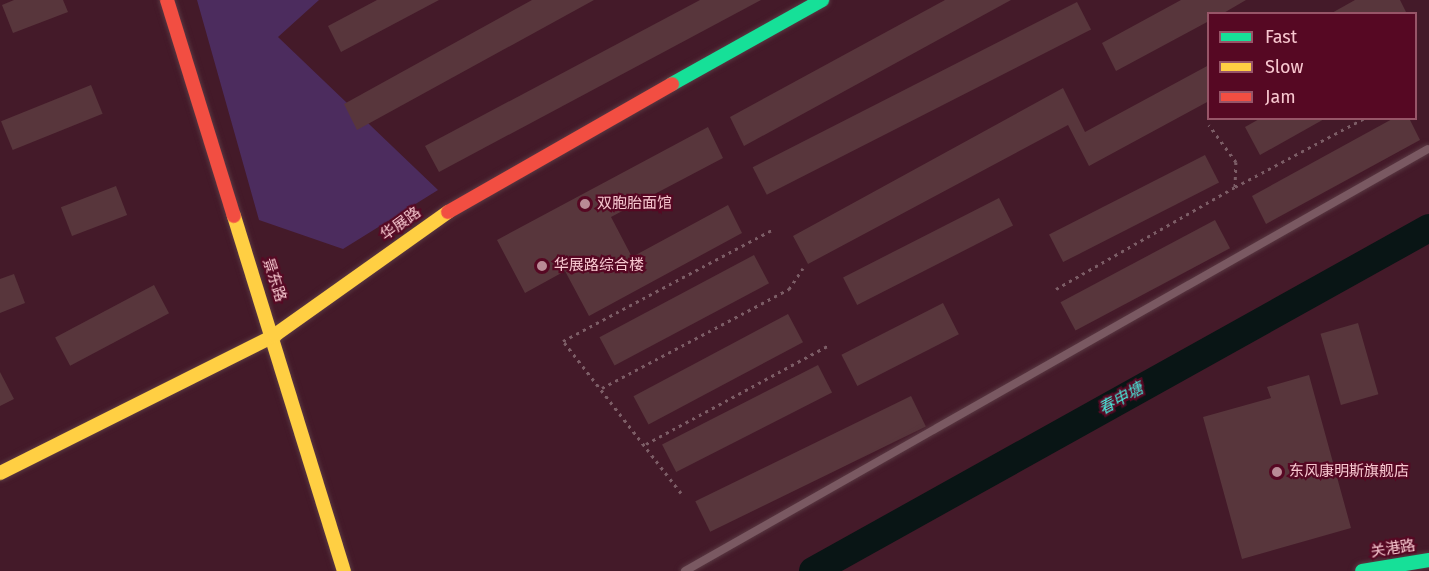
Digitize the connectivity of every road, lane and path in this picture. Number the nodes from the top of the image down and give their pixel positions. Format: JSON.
{"nodes":[{"id":1,"x":167,"y":0,"type":"edge"},
{"id":2,"x":822,"y":0,"type":"edge"},
{"id":3,"x":1361,"y":120,"type":"edge"},
{"id":4,"x":1209,"y":125,"type":"dead end"},
{"id":5,"x":1428,"y":149,"type":"edge"},
{"id":6,"x":1235,"y":188,"type":"junction"},
{"id":7,"x":772,"y":230,"type":"dead end"},
{"id":8,"x":803,"y":268,"type":"dead end"},
{"id":9,"x":1056,"y":289,"type":"dead end"},
{"id":10,"x":275,"y":335,"type":"junction"},
{"id":11,"x":829,"y":345,"type":"dead end"},
{"id":12,"x":602,"y":388,"type":"junction"},
{"id":13,"x":646,"y":444,"type":"junction"},
{"id":14,"x":0,"y":473,"type":"edge"},
{"id":15,"x":681,"y":493,"type":"dead end"},
{"id":16,"x":1429,"y":560,"type":"edge"},
{"id":17,"x":344,"y":571,"type":"edge"},
{"id":18,"x":685,"y":571,"type":"edge"},
{"id":19,"x":1362,"y":571,"type":"edge"}],
"edges":[{"from":1,"to":10,"type":"street","name":"景东路"},
{"from":2,"to":10,"type":"street","name":"华展路"},
{"from":3,"to":6,"type":"path"},
{"from":4,"to":6,"type":"path"},
{"from":5,"to":18,"type":"lane"},
{"from":6,"to":9,"type":"path"},
{"from":7,"to":12,"type":"path"},
{"from":8,"to":12,"type":"path"},
{"from":10,"to":14,"type":"street","name":"华展路"},
{"from":10,"to":17,"type":"street","name":"景东路"},
{"from":11,"to":13,"type":"path"},
{"from":12,"to":13,"type":"path"},
{"from":13,"to":15,"type":"path"},
{"from":16,"to":19,"type":"street","name":"关港路"}]}
